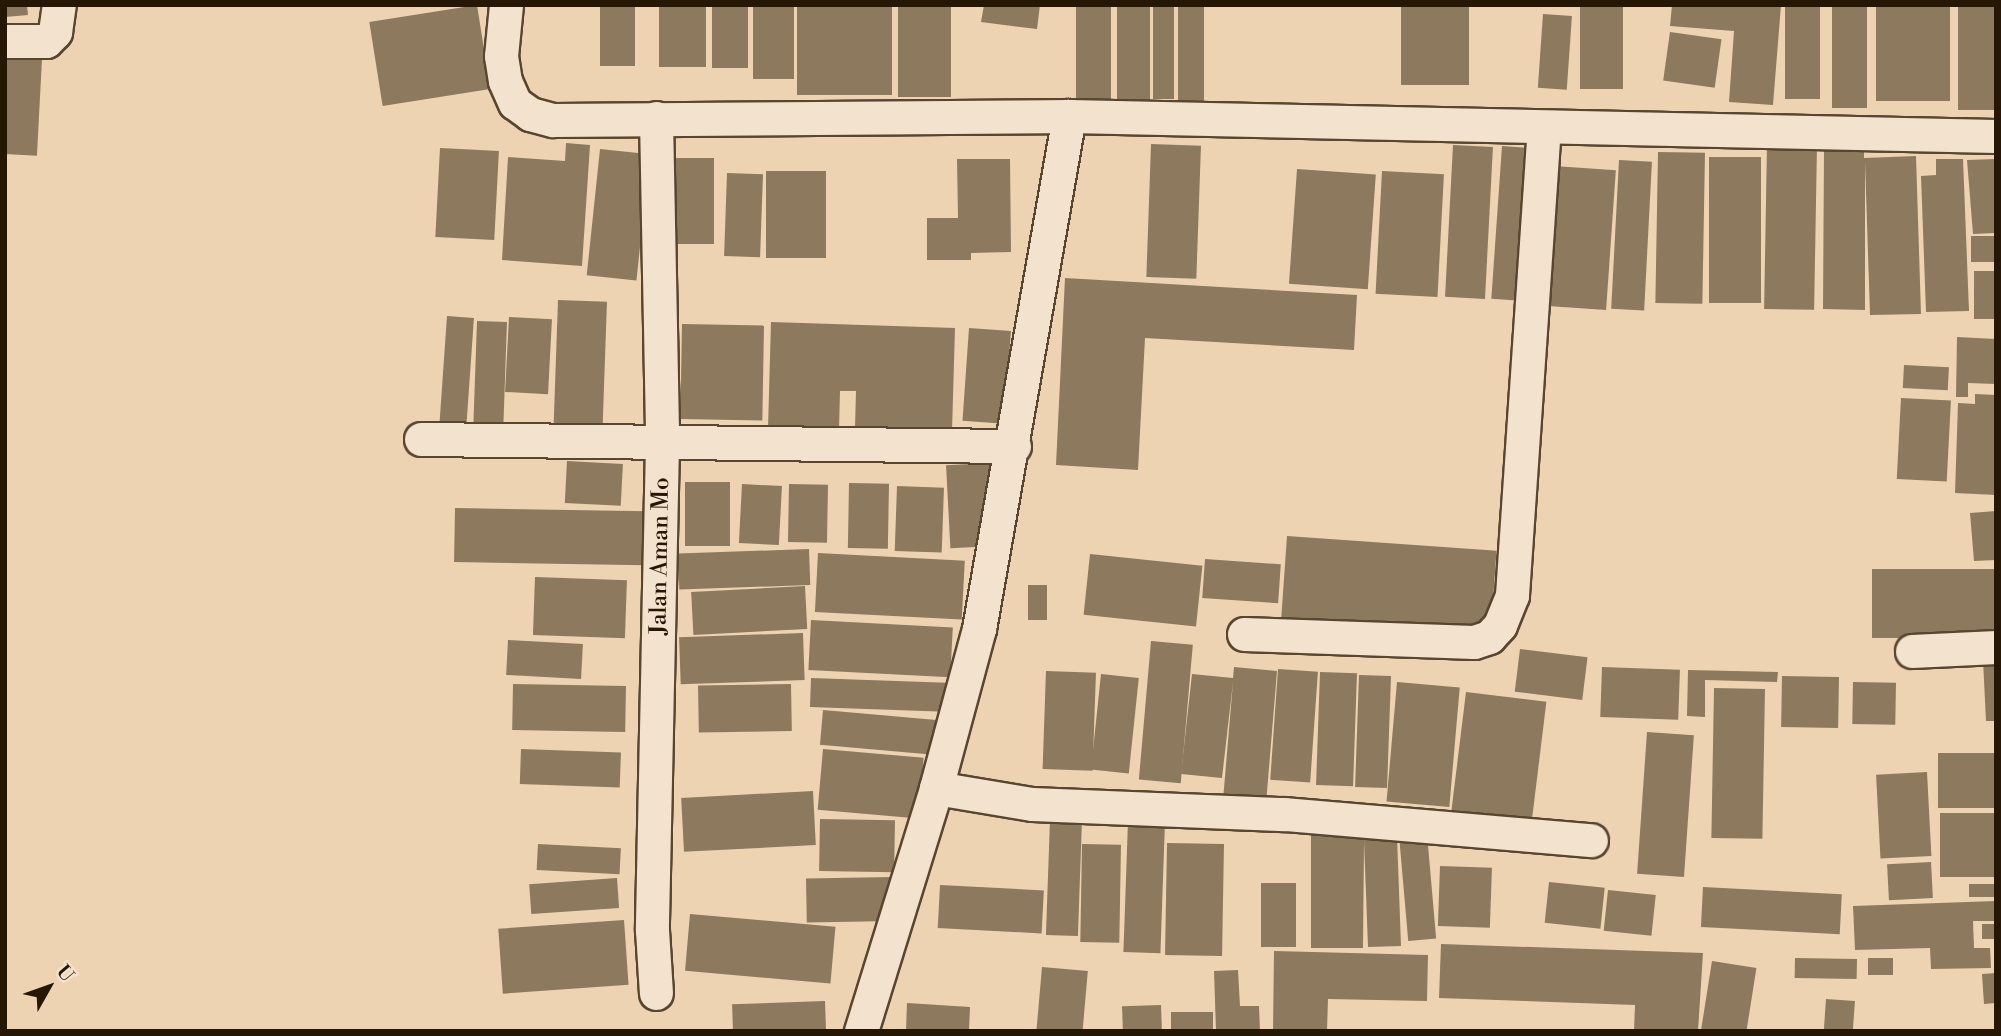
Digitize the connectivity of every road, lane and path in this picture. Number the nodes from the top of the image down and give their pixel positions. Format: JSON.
{"nodes":[{"id":1,"x":58,"y":5,"type":"edge"},
{"id":2,"x":506,"y":5,"type":"edge"},
{"id":3,"x":5,"y":41,"type":"edge"},
{"id":4,"x":1069,"y":116,"type":"junction"},
{"id":5,"x":656,"y":118,"type":"junction"},
{"id":6,"x":1544,"y":129,"type":"junction"},
{"id":7,"x":1996,"y":136,"type":"edge"},
{"id":8,"x":421,"y":439,"type":"dead end"},
{"id":9,"x":662,"y":444,"type":"junction"},
{"id":10,"x":1014,"y":446,"type":"junction"},
{"id":11,"x":1244,"y":634,"type":"dead end"},
{"id":12,"x":1996,"y":648,"type":"edge"},
{"id":13,"x":1912,"y":651,"type":"dead end"},
{"id":14,"x":936,"y":788,"type":"junction"},
{"id":15,"x":1591,"y":840,"type":"dead end"},
{"id":16,"x":656,"y":993,"type":"dead end"},
{"id":17,"x":861,"y":1031,"type":"edge"}],
"edges":[{"from":1,"to":3,"type":"street"},
{"from":2,"to":5,"type":"street"},
{"from":4,"to":5,"type":"street"},
{"from":4,"to":6,"type":"street"},
{"from":4,"to":10,"type":"street"},
{"from":5,"to":9,"type":"street","name":"Jalan Aman Mo"},
{"from":6,"to":7,"type":"street"},
{"from":6,"to":11,"type":"street"},
{"from":8,"to":9,"type":"street"},
{"from":9,"to":10,"type":"street"},
{"from":9,"to":16,"type":"street","name":"Jalan Aman Mo"},
{"from":10,"to":14,"type":"street"},
{"from":12,"to":13,"type":"street"},
{"from":14,"to":15,"type":"street"},
{"from":14,"to":17,"type":"street"}]}
